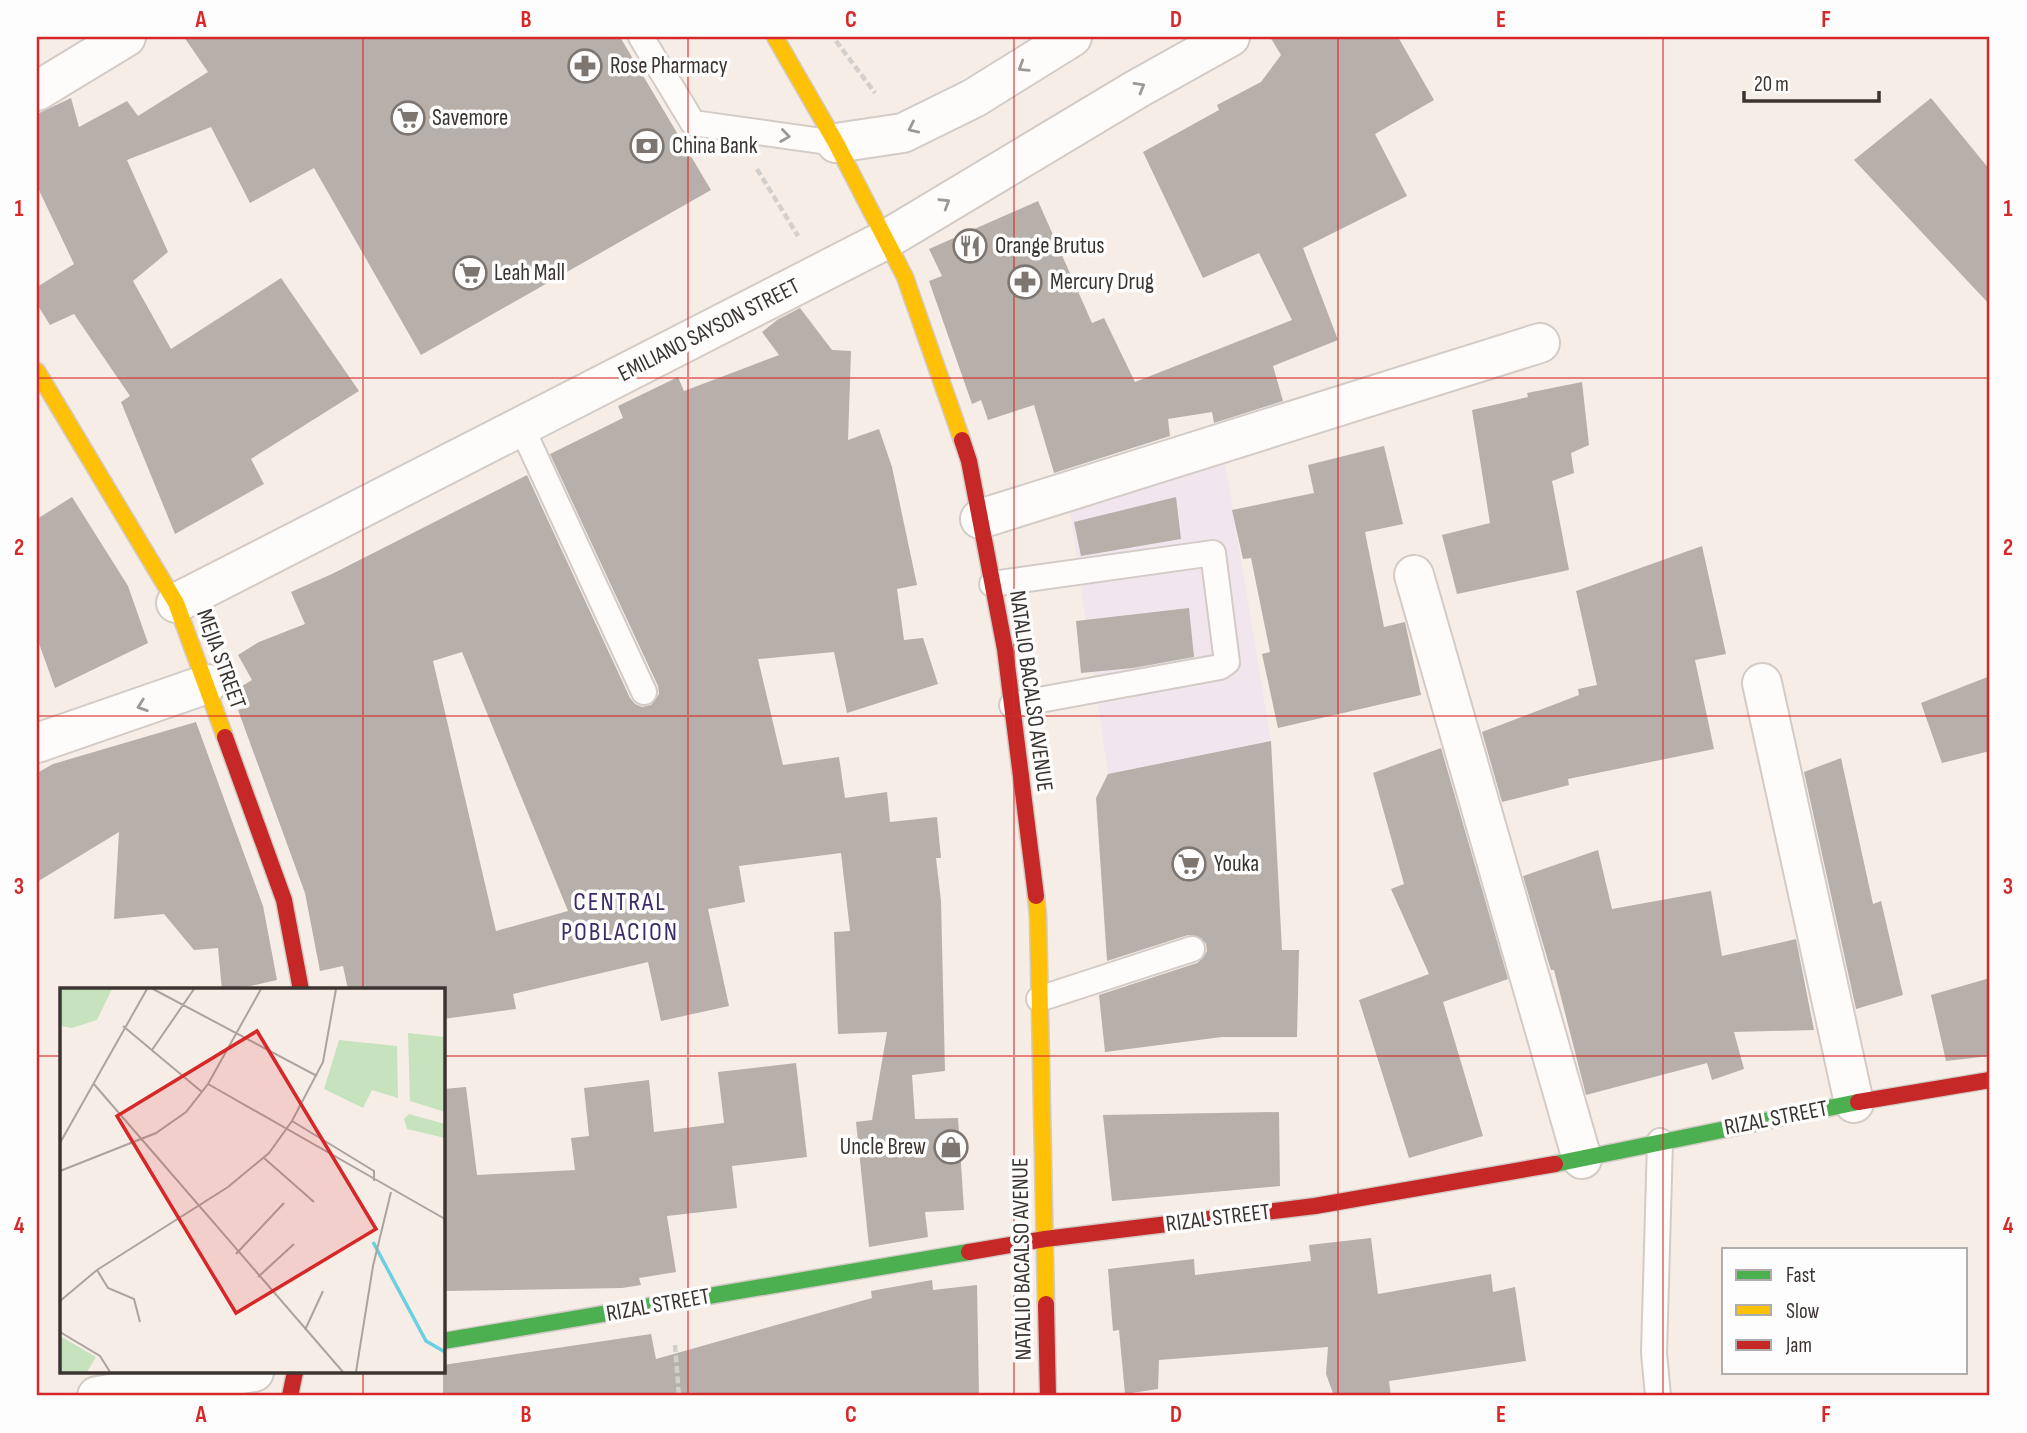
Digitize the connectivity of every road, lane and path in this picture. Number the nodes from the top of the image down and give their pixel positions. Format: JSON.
{"nodes":[{"id":1,"x":126,"y":37,"type":"edge"},
{"id":2,"x":641,"y":37,"type":"edge"},
{"id":3,"x":775,"y":37,"type":"edge"},
{"id":4,"x":1072,"y":37,"type":"edge"},
{"id":5,"x":1230,"y":37,"type":"edge"},
{"id":6,"x":37,"y":91,"type":"edge"},
{"id":7,"x":732,"y":128,"type":"junction"},
{"id":8,"x":836,"y":143,"type":"junction"},
{"id":9,"x":887,"y":239,"type":"junction"},
{"id":10,"x":820,"y":273,"type":"junction"},
{"id":11,"x":1540,"y":343,"type":"dead end"},
{"id":12,"x":37,"y":371,"type":"edge"},
{"id":13,"x":521,"y":426,"type":"junction"},
{"id":14,"x":980,"y":519,"type":"junction"},
{"id":15,"x":1415,"y":575,"type":"dead end"},
{"id":16,"x":992,"y":584,"type":"junction"},
{"id":17,"x":176,"y":603,"type":"junction"},
{"id":18,"x":1762,"y":683,"type":"dead end"},
{"id":19,"x":207,"y":684,"type":"junction"},
{"id":20,"x":644,"y":691,"type":"dead end"},
{"id":21,"x":1012,"y":705,"type":"junction"},
{"id":22,"x":37,"y":743,"type":"edge"},
{"id":23,"x":1192,"y":949,"type":"dead end"},
{"id":24,"x":302,"y":988,"type":"edge"},
{"id":25,"x":1039,"y":999,"type":"junction"},
{"id":26,"x":1990,"y":1080,"type":"edge"},
{"id":27,"x":1854,"y":1103,"type":"junction"},
{"id":28,"x":1660,"y":1141,"type":"junction"},
{"id":29,"x":1582,"y":1159,"type":"junction"},
{"id":30,"x":1045,"y":1239,"type":"junction"},
{"id":31,"x":669,"y":1303,"type":"junction"},
{"id":32,"x":444,"y":1341,"type":"edge"},
{"id":33,"x":241,"y":1374,"type":"edge"},
{"id":34,"x":295,"y":1374,"type":"edge"},
{"id":35,"x":97,"y":1396,"type":"edge"},
{"id":36,"x":290,"y":1396,"type":"edge"},
{"id":37,"x":679,"y":1396,"type":"edge"},
{"id":38,"x":1048,"y":1396,"type":"edge"},
{"id":39,"x":1658,"y":1396,"type":"edge"}],
"edges":[{"from":1,"to":6,"type":"street"},
{"from":2,"to":7,"type":"lane"},
{"from":3,"to":8,"type":"main road","name":"NATALIO BACALSO AVENUE"},
{"from":4,"to":8,"type":"street","one_way":true},
{"from":9,"to":5,"type":"street","name":"EMILIANO SAYSON STREET","one_way":true},
{"from":7,"to":8,"type":"lane","one_way":true},
{"from":7,"to":10,"type":"path"},
{"from":8,"to":9,"type":"main road","name":"NATALIO BACALSO AVENUE"},
{"from":9,"to":10,"type":"street","name":"EMILIANO SAYSON STREET"},
{"from":9,"to":14,"type":"main road","name":"NATALIO BACALSO AVENUE"},
{"from":10,"to":13,"type":"street","name":"EMILIANO SAYSON STREET"},
{"from":11,"to":14,"type":"street"},
{"from":12,"to":17,"type":"main road","name":"MEJIA STREET"},
{"from":13,"to":17,"type":"street","name":"EMILIANO SAYSON STREET"},
{"from":13,"to":20,"type":"lane"},
{"from":14,"to":16,"type":"main road","name":"NATALIO BACALSO AVENUE"},
{"from":15,"to":29,"type":"street"},
{"from":16,"to":21,"type":"main road","name":"NATALIO BACALSO AVENUE"},
{"from":16,"to":21,"type":"lane"},
{"from":17,"to":19,"type":"main road","name":"MEJIA STREET"},
{"from":18,"to":27,"type":"street"},
{"from":19,"to":22,"type":"street","one_way":true},
{"from":19,"to":24,"type":"main road","name":"MEJIA STREET"},
{"from":21,"to":25,"type":"main road","name":"NATALIO BACALSO AVENUE"},
{"from":23,"to":25,"type":"lane"},
{"from":25,"to":30,"type":"main road","name":"NATALIO BACALSO AVENUE"},
{"from":26,"to":27,"type":"main road","name":"RIZAL STREET"},
{"from":27,"to":28,"type":"main road","name":"RIZAL STREET"},
{"from":28,"to":29,"type":"main road","name":"RIZAL STREET"},
{"from":28,"to":39,"type":"lane"},
{"from":29,"to":30,"type":"main road","name":"RIZAL STREET"},
{"from":30,"to":31,"type":"main road","name":"RIZAL STREET"},
{"from":30,"to":38,"type":"main road","name":"NATALIO BACALSO AVENUE"},
{"from":31,"to":32,"type":"main road","name":"RIZAL STREET"},
{"from":31,"to":37,"type":"path"},
{"from":33,"to":35,"type":"street"},
{"from":34,"to":36,"type":"main road"}]}
